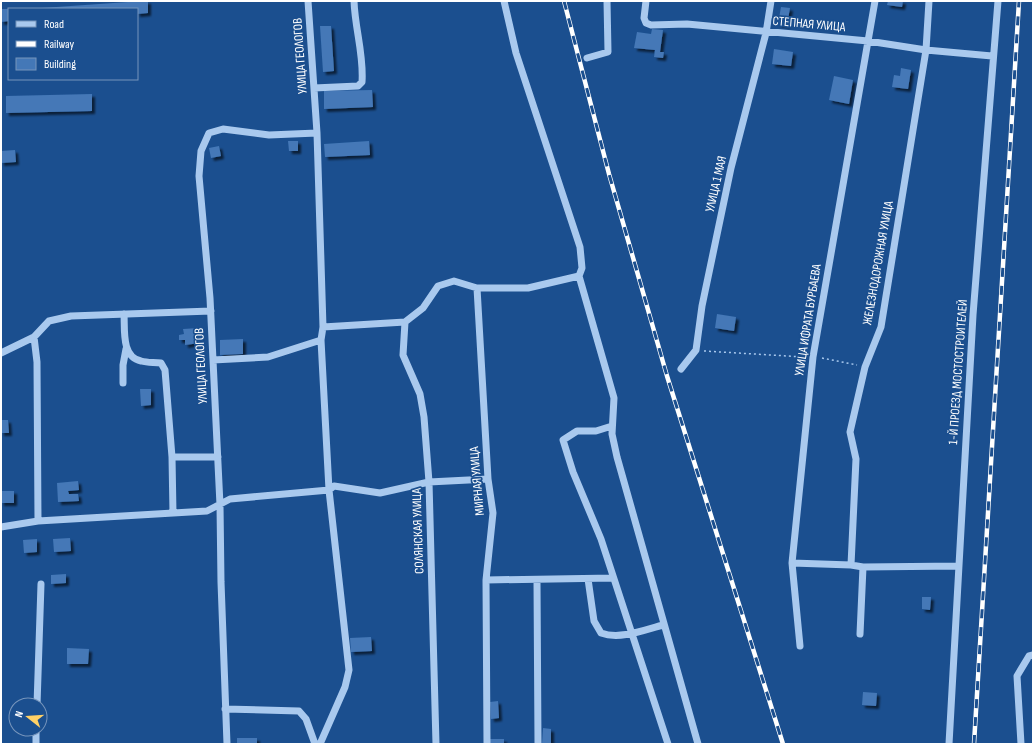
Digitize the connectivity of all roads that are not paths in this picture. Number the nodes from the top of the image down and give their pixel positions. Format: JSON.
{"nodes":[{"id":1,"x":308,"y":1,"type":"edge"},
{"id":2,"x":354,"y":1,"type":"edge"},
{"id":3,"x":504,"y":1,"type":"edge"},
{"id":4,"x":607,"y":1,"type":"edge"},
{"id":5,"x":646,"y":1,"type":"edge"},
{"id":6,"x":771,"y":1,"type":"edge"},
{"id":7,"x":875,"y":1,"type":"edge"},
{"id":8,"x":929,"y":1,"type":"edge"},
{"id":9,"x":998,"y":1,"type":"edge"},
{"id":10,"x":766,"y":33,"type":"junction"},
{"id":11,"x":868,"y":41,"type":"junction"},
{"id":12,"x":926,"y":50,"type":"junction"},
{"id":13,"x":992,"y":56,"type":"junction"},
{"id":14,"x":587,"y":58,"type":"dead end"},
{"id":15,"x":314,"y":88,"type":"junction"},
{"id":16,"x":317,"y":133,"type":"junction"},
{"id":17,"x":579,"y":276,"type":"junction"},
{"id":18,"x":477,"y":288,"type":"junction"},
{"id":19,"x":210,"y":311,"type":"junction"},
{"id":20,"x":124,"y":314,"type":"junction"},
{"id":21,"x":405,"y":322,"type":"junction"},
{"id":22,"x":323,"y":327,"type":"junction"},
{"id":23,"x":34,"y":337,"type":"junction"},
{"id":24,"x":321,"y":340,"type":"junction"},
{"id":25,"x":126,"y":349,"type":"junction"},
{"id":26,"x":1,"y":353,"type":"edge"},
{"id":27,"x":213,"y":360,"type":"junction"},
{"id":28,"x":681,"y":369,"type":"dead end"},
{"id":29,"x":123,"y":383,"type":"dead end"},
{"id":30,"x":612,"y":426,"type":"junction"},
{"id":31,"x":172,"y":457,"type":"junction"},
{"id":32,"x":218,"y":457,"type":"junction"},
{"id":33,"x":488,"y":479,"type":"junction"},
{"id":34,"x":429,"y":482,"type":"junction"},
{"id":35,"x":329,"y":490,"type":"junction"},
{"id":36,"x":220,"y":505,"type":"junction"},
{"id":37,"x":173,"y":513,"type":"junction"},
{"id":38,"x":38,"y":521,"type":"junction"},
{"id":39,"x":1,"y":527,"type":"edge"},
{"id":40,"x":792,"y":563,"type":"junction"},
{"id":41,"x":851,"y":565,"type":"junction"},
{"id":42,"x":959,"y":566,"type":"junction"},
{"id":43,"x":864,"y":567,"type":"junction"},
{"id":44,"x":613,"y":578,"type":"junction"},
{"id":45,"x":588,"y":579,"type":"junction"},
{"id":46,"x":486,"y":580,"type":"junction"},
{"id":47,"x":537,"y":581,"type":"junction"},
{"id":48,"x":41,"y":584,"type":"dead end"},
{"id":49,"x":663,"y":625,"type":"junction"},
{"id":50,"x":632,"y":632,"type":"junction"},
{"id":51,"x":860,"y":634,"type":"dead end"},
{"id":52,"x":800,"y":646,"type":"dead end"},
{"id":53,"x":1033,"y":655,"type":"edge"},
{"id":54,"x":37,"y":697,"type":"edge"},
{"id":55,"x":225,"y":709,"type":"junction"},
{"id":56,"x":226,"y":744,"type":"edge"},
{"id":57,"x":315,"y":744,"type":"edge"},
{"id":58,"x":320,"y":744,"type":"edge"},
{"id":59,"x":436,"y":744,"type":"edge"},
{"id":60,"x":487,"y":744,"type":"edge"},
{"id":61,"x":538,"y":744,"type":"edge"},
{"id":62,"x":668,"y":744,"type":"edge"},
{"id":63,"x":698,"y":744,"type":"edge"},
{"id":64,"x":949,"y":744,"type":"edge"},
{"id":65,"x":1021,"y":744,"type":"edge"}],
"edges":[{"from":1,"to":15,"type":"street","name":"УЛИЦА ГЕОЛОГОВ"},
{"from":2,"to":15,"type":"street"},
{"from":3,"to":17,"type":"street"},
{"from":4,"to":14,"type":"street"},
{"from":5,"to":10,"type":"street","name":"СТЕПНАЯ УЛИЦА"},
{"from":6,"to":10,"type":"street","name":"УЛИЦА 1 МАЯ"},
{"from":7,"to":11,"type":"street","name":"УЛИЦА ИФРАТА БУРБАЕВА"},
{"from":8,"to":12,"type":"street","name":"ЖЕЛЕЗНОДОРОЖНАЯ УЛИЦА"},
{"from":9,"to":13,"type":"street","name":"1-Й ПРОЕЗД МОСТОСТРОИТЕЛЕЙ"},
{"from":10,"to":11,"type":"street","name":"СТЕПНАЯ УЛИЦА"},
{"from":10,"to":28,"type":"street","name":"УЛИЦА 1 МАЯ"},
{"from":11,"to":12,"type":"street","name":"СТЕПНАЯ УЛИЦА"},
{"from":11,"to":40,"type":"street","name":"УЛИЦА ИФРАТА БУРБАЕВА"},
{"from":12,"to":13,"type":"street","name":"СТЕПНАЯ УЛИЦА"},
{"from":12,"to":41,"type":"street","name":"ЖЕЛЕЗНОДОРОЖНАЯ УЛИЦА"},
{"from":13,"to":42,"type":"street","name":"1-Й ПРОЕЗД МОСТОСТРОИТЕЛЕЙ"},
{"from":15,"to":16,"type":"street","name":"УЛИЦА ГЕОЛОГОВ"},
{"from":16,"to":19,"type":"street","name":"УЛИЦА ГЕОЛОГОВ"},
{"from":16,"to":22,"type":"street","name":"УЛИЦА ГЕОЛОГОВ"},
{"from":17,"to":18,"type":"street"},
{"from":17,"to":30,"type":"street"},
{"from":18,"to":21,"type":"street"},
{"from":18,"to":33,"type":"street","name":"МИРНАЯ УЛИЦА"},
{"from":19,"to":20,"type":"street"},
{"from":19,"to":27,"type":"street","name":"УЛИЦА ГЕОЛОГОВ"},
{"from":20,"to":23,"type":"street"},
{"from":20,"to":25,"type":"street"},
{"from":21,"to":22,"type":"street"},
{"from":21,"to":34,"type":"street","name":"СОЛЯНСКАЯ УЛИЦА"},
{"from":22,"to":24,"type":"street","name":"УЛИЦА ГЕОЛОГОВ"},
{"from":23,"to":26,"type":"street"},
{"from":23,"to":38,"type":"street"},
{"from":24,"to":27,"type":"street"},
{"from":24,"to":35,"type":"street","name":"УЛИЦА ГЕОЛОГОВ"},
{"from":25,"to":29,"type":"street"},
{"from":25,"to":31,"type":"street"},
{"from":27,"to":32,"type":"street","name":"УЛИЦА ГЕОЛОГОВ"},
{"from":30,"to":44,"type":"street"},
{"from":30,"to":49,"type":"street"},
{"from":31,"to":32,"type":"street"},
{"from":31,"to":37,"type":"street"},
{"from":32,"to":36,"type":"street","name":"УЛИЦА ГЕОЛОГОВ"},
{"from":33,"to":34,"type":"street"},
{"from":33,"to":46,"type":"street","name":"МИРНАЯ УЛИЦА"},
{"from":34,"to":35,"type":"street"},
{"from":34,"to":59,"type":"street","name":"СОЛЯНСКАЯ УЛИЦА"},
{"from":35,"to":36,"type":"street"},
{"from":35,"to":58,"type":"street","name":"УЛИЦА ГЕОЛОГОВ"},
{"from":36,"to":37,"type":"street"},
{"from":36,"to":55,"type":"street","name":"УЛИЦА ГЕОЛОГОВ"},
{"from":37,"to":38,"type":"street"},
{"from":38,"to":39,"type":"street"},
{"from":40,"to":41,"type":"street"},
{"from":40,"to":52,"type":"street","name":"УЛИЦА ИФРАТА БУРБАЕВА"},
{"from":41,"to":43,"type":"street"},
{"from":42,"to":43,"type":"street"},
{"from":42,"to":64,"type":"street","name":"1-Й ПРОЕЗД МОСТОСТРОИТЕЛЕЙ"},
{"from":43,"to":51,"type":"street"},
{"from":44,"to":45,"type":"street"},
{"from":44,"to":50,"type":"street"},
{"from":45,"to":47,"type":"street"},
{"from":45,"to":50,"type":"street"},
{"from":46,"to":47,"type":"street"},
{"from":46,"to":60,"type":"street","name":"МИРНАЯ УЛИЦА"},
{"from":47,"to":61,"type":"street"},
{"from":48,"to":54,"type":"street"},
{"from":49,"to":50,"type":"street"},
{"from":49,"to":63,"type":"street"},
{"from":50,"to":62,"type":"street"},
{"from":53,"to":65,"type":"street"},
{"from":55,"to":56,"type":"street","name":"УЛИЦА ГЕОЛОГОВ"},
{"from":55,"to":57,"type":"street"}]}
